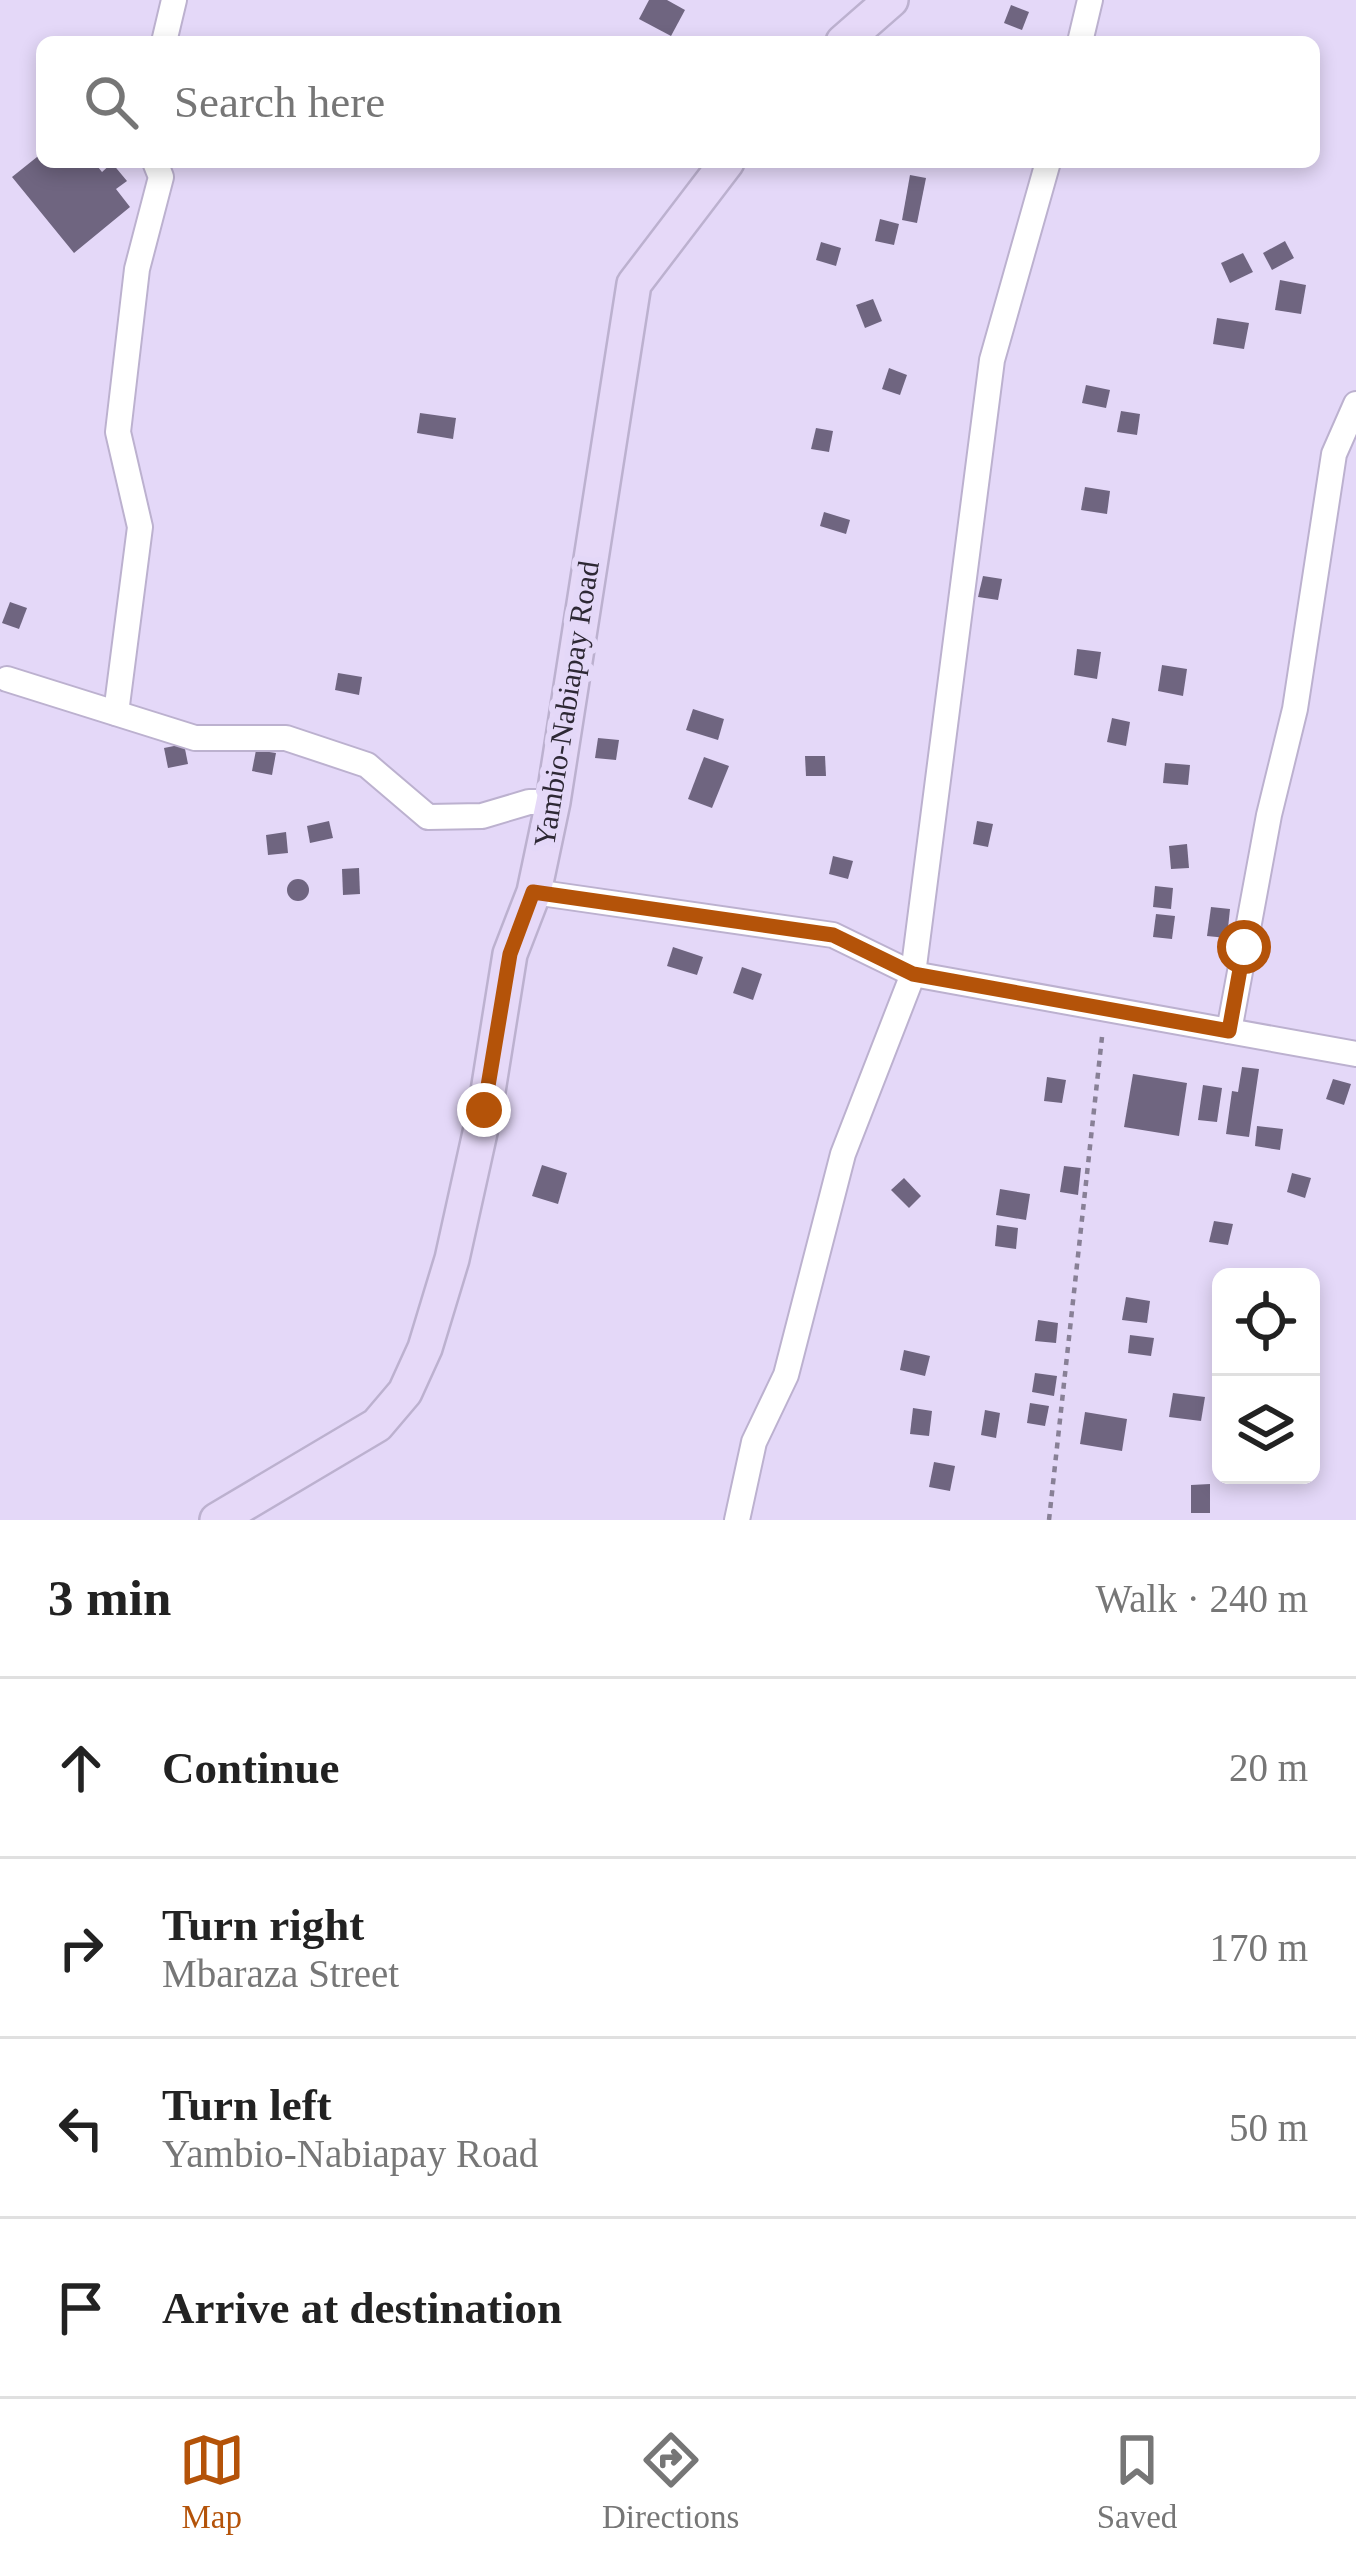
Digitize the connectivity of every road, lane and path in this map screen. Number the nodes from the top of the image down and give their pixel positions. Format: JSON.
{"nodes":[{"id":1,"x":174,"y":0,"type":"edge"},
{"id":2,"x":891,"y":0,"type":"edge"},
{"id":3,"x":1090,"y":0,"type":"edge"},
{"id":4,"x":165,"y":36,"type":"edge"},
{"id":5,"x":851,"y":36,"type":"edge"},
{"id":6,"x":1081,"y":36,"type":"edge"},
{"id":7,"x":157,"y":168,"type":"edge"},
{"id":8,"x":722,"y":168,"type":"edge"},
{"id":9,"x":1046,"y":168,"type":"edge"},
{"id":10,"x":1356,"y":404,"type":"edge"},
{"id":11,"x":2,"y":672,"type":"edge"},
{"id":12,"x":116,"y":713,"type":"junction"},
{"id":13,"x":553,"y":802,"type":"junction"},
{"id":14,"x":533,"y":892,"type":"junction"},
{"id":15,"x":913,"y":974,"type":"junction"},
{"id":16,"x":1105,"y":1008,"type":"junction"},
{"id":17,"x":1229,"y":1031,"type":"junction"},
{"id":18,"x":1356,"y":1054,"type":"edge"},
{"id":19,"x":218,"y":1520,"type":"edge"},
{"id":20,"x":737,"y":1520,"type":"edge"},
{"id":21,"x":1049,"y":1520,"type":"edge"}],
"edges":[{"from":1,"to":4,"type":"street"},
{"from":2,"to":5,"type":"main road"},
{"from":3,"to":6,"type":"street"},
{"from":7,"to":12,"type":"street"},
{"from":8,"to":13,"type":"main road","name":"Yambio-Nabiapay Road"},
{"from":9,"to":15,"type":"street"},
{"from":10,"to":17,"type":"street"},
{"from":11,"to":12,"type":"street"},
{"from":12,"to":13,"type":"street"},
{"from":13,"to":14,"type":"main road","name":"Yambio-Nabiapay Road"},
{"from":14,"to":15,"type":"street"},
{"from":14,"to":19,"type":"main road","name":"Yambio-Nabiapay Road"},
{"from":15,"to":16,"type":"street"},
{"from":15,"to":20,"type":"street"},
{"from":16,"to":17,"type":"street"},
{"from":16,"to":21,"type":"path"},
{"from":17,"to":18,"type":"street"}]}
